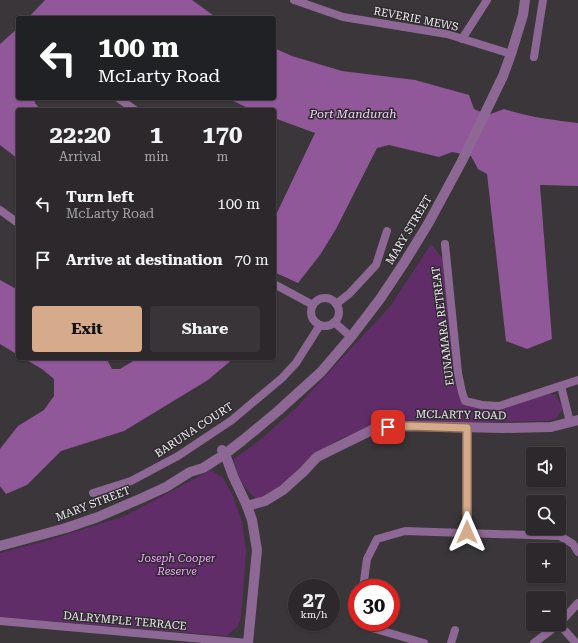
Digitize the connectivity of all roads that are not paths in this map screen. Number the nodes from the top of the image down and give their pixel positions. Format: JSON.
{"nodes":[{"id":1,"x":294,"y":0,"type":"edge"},
{"id":2,"x":487,"y":0,"type":"edge"},
{"id":3,"x":525,"y":0,"type":"edge"},
{"id":4,"x":543,"y":0,"type":"edge"},
{"id":5,"x":462,"y":39,"type":"junction"},
{"id":6,"x":511,"y":54,"type":"junction"},
{"id":7,"x":534,"y":57,"type":"dead end"},
{"id":8,"x":121,"y":100,"type":"edge"},
{"id":9,"x":133,"y":108,"type":"edge"},
{"id":10,"x":0,"y":210,"type":"edge"},
{"id":11,"x":16,"y":222,"type":"edge"},
{"id":12,"x":387,"y":231,"type":"dead end"},
{"id":13,"x":445,"y":244,"type":"dead end"},
{"id":14,"x":276,"y":285,"type":"edge"},
{"id":15,"x":313,"y":304,"type":"junction"},
{"id":16,"x":336,"y":304,"type":"junction"},
{"id":17,"x":334,"y":322,"type":"junction"},
{"id":18,"x":320,"y":325,"type":"junction"},
{"id":19,"x":351,"y":336,"type":"junction"},
{"id":20,"x":578,"y":380,"type":"edge"},
{"id":21,"x":561,"y":386,"type":"junction"},
{"id":22,"x":574,"y":421,"type":"edge"},
{"id":23,"x":467,"y":428,"type":"junction"},
{"id":24,"x":223,"y":451,"type":"junction"},
{"id":25,"x":213,"y":457,"type":"junction"},
{"id":26,"x":233,"y":476,"type":"junction"},
{"id":27,"x":93,"y":493,"type":"dead end"},
{"id":28,"x":247,"y":506,"type":"junction"},
{"id":29,"x":467,"y":532,"type":"junction"},
{"id":30,"x":0,"y":546,"type":"edge"},
{"id":31,"x":578,"y":552,"type":"edge"},
{"id":32,"x":364,"y":579,"type":"edge"},
{"id":33,"x":578,"y":603,"type":"edge"},
{"id":34,"x":566,"y":616,"type":"edge"},
{"id":35,"x":0,"y":621,"type":"edge"},
{"id":36,"x":455,"y":630,"type":"dead end"},
{"id":37,"x":382,"y":631,"type":"edge"},
{"id":38,"x":550,"y":631,"type":"edge"},
{"id":39,"x":565,"y":631,"type":"edge"},
{"id":40,"x":248,"y":643,"type":"edge"},
{"id":41,"x":424,"y":643,"type":"edge"},
{"id":42,"x":452,"y":643,"type":"edge"},
{"id":43,"x":534,"y":643,"type":"edge"},
{"id":44,"x":576,"y":643,"type":"edge"}],
"edges":[{"from":1,"to":5,"type":"street","name":"REVERIE MEWS"},
{"from":2,"to":5,"type":"street"},
{"from":3,"to":6,"type":"street","name":"MARY STREET"},
{"from":4,"to":7,"type":"street"},
{"from":5,"to":6,"type":"street","name":"REVERIE MEWS"},
{"from":6,"to":19,"type":"street","name":"MARY STREET"},
{"from":8,"to":9,"type":"street"},
{"from":10,"to":11,"type":"street"},
{"from":12,"to":16,"type":"street"},
{"from":13,"to":21,"type":"street","name":"EUNAMARA RETREAT"},
{"from":14,"to":15,"type":"street"},
{"from":15,"to":16,"type":"street"},
{"from":15,"to":18,"type":"street"},
{"from":16,"to":17,"type":"street"},
{"from":17,"to":18,"type":"street"},
{"from":17,"to":19,"type":"street"},
{"from":18,"to":27,"type":"street","name":"BARUNA COURT"},
{"from":19,"to":24,"type":"street","name":"MARY STREET"},
{"from":20,"to":21,"type":"street","name":"EUNAMARA RETREAT"},
{"from":21,"to":22,"type":"street"},
{"from":22,"to":23,"type":"street","name":"MCLARTY ROAD"},
{"from":23,"to":28,"type":"street","name":"MCLARTY ROAD"},
{"from":23,"to":29,"type":"street"},
{"from":24,"to":25,"type":"street","name":"MARY STREET"},
{"from":24,"to":26,"type":"street"},
{"from":25,"to":26,"type":"street"},
{"from":25,"to":30,"type":"street","name":"MARY STREET"},
{"from":26,"to":28,"type":"street"},
{"from":28,"to":40,"type":"street"},
{"from":29,"to":31,"type":"street"},
{"from":29,"to":32,"type":"street"},
{"from":33,"to":34,"type":"street"},
{"from":35,"to":40,"type":"street","name":"DALRYMPLE TERRACE"},
{"from":36,"to":42,"type":"street"},
{"from":37,"to":41,"type":"street"},
{"from":38,"to":43,"type":"street"},
{"from":39,"to":44,"type":"street"}]}
